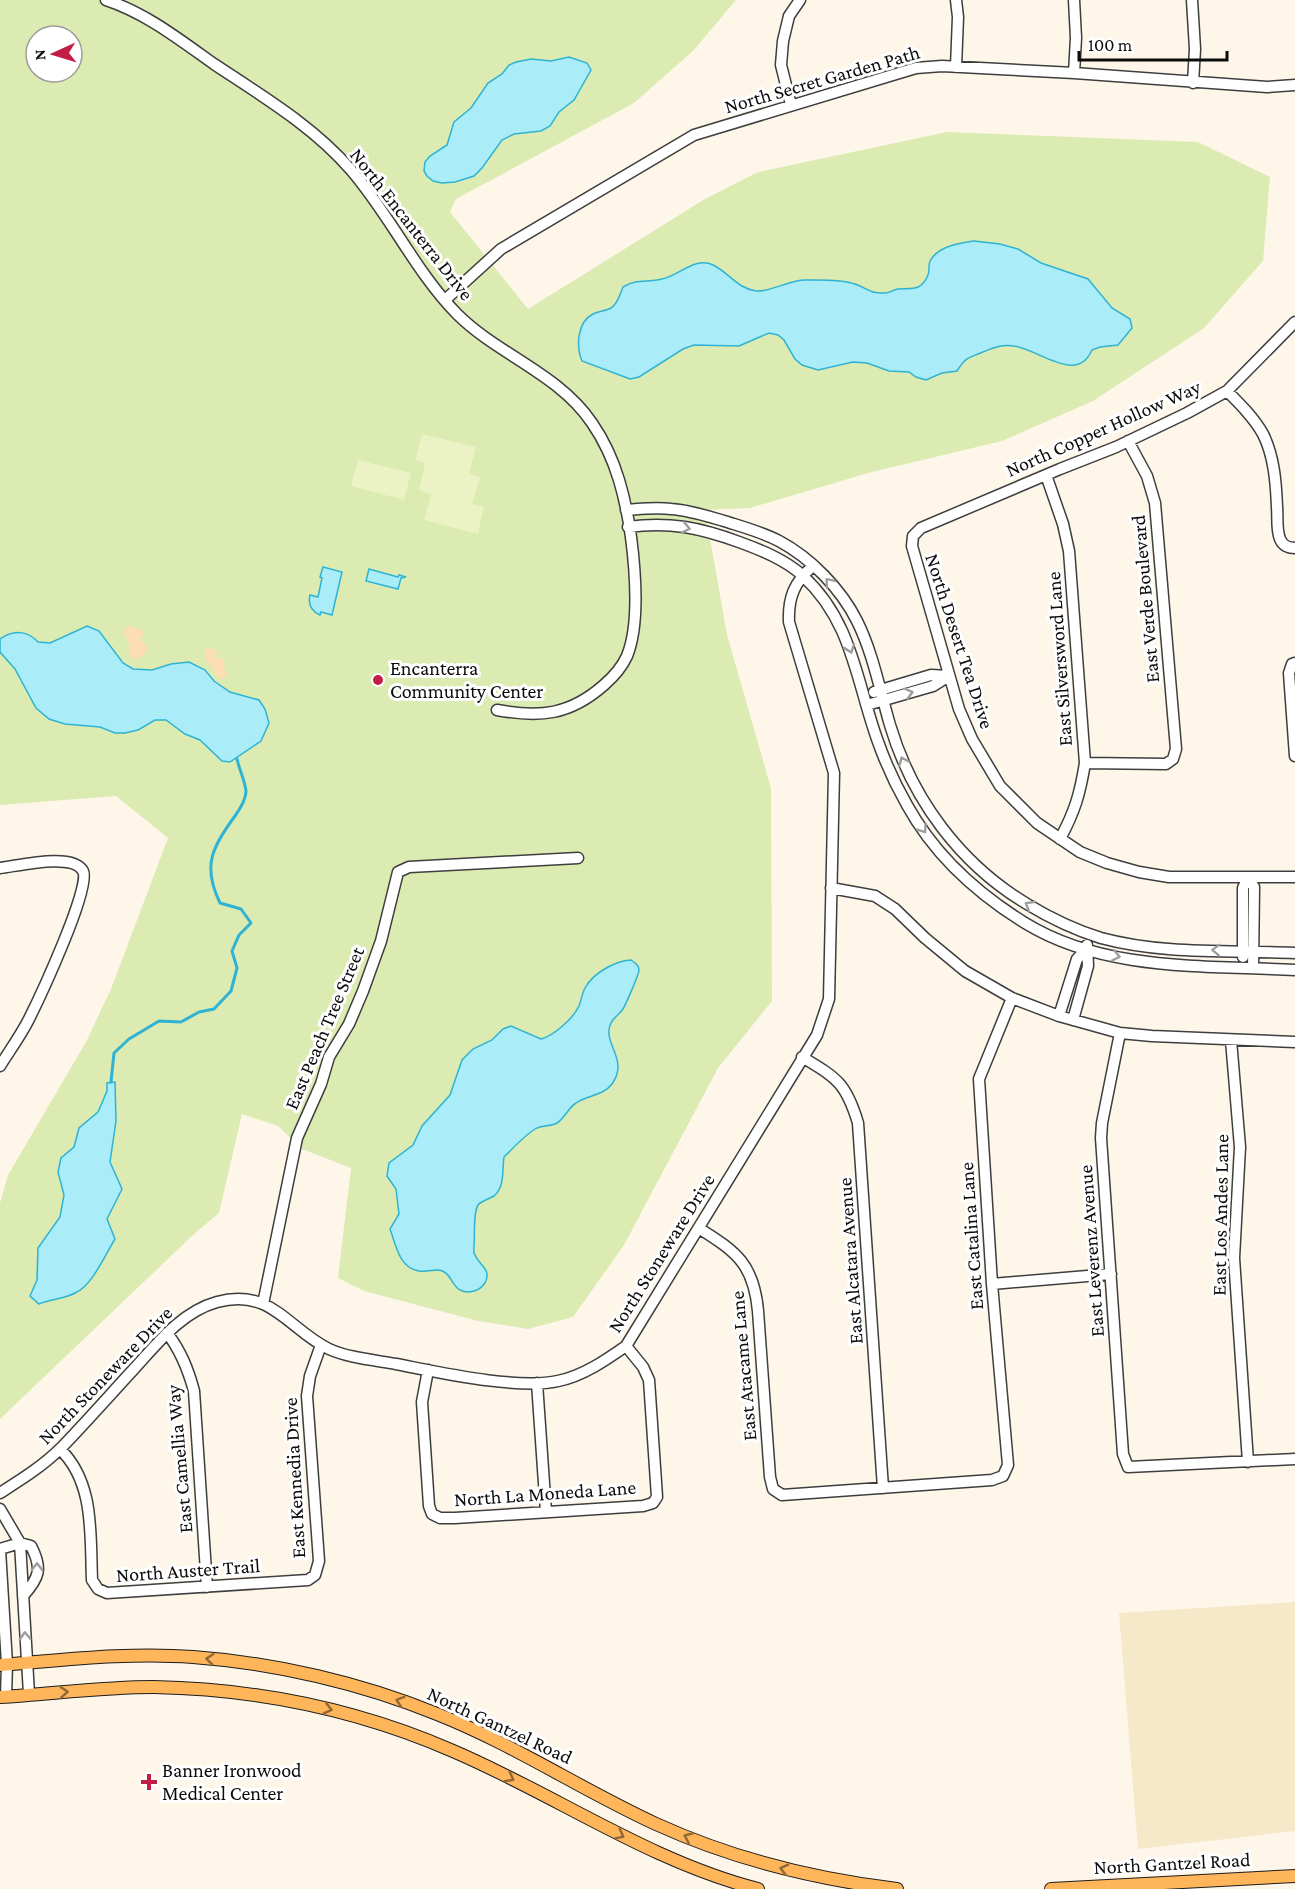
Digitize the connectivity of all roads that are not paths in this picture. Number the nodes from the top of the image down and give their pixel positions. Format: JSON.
{"nodes":[{"id":1,"x":106,"y":0,"type":"edge"},
{"id":2,"x":800,"y":0,"type":"edge"},
{"id":3,"x":956,"y":0,"type":"edge"},
{"id":4,"x":1074,"y":0,"type":"edge"},
{"id":5,"x":1192,"y":0,"type":"edge"},
{"id":6,"x":956,"y":67,"type":"junction"},
{"id":7,"x":1074,"y":73,"type":"junction"},
{"id":8,"x":1192,"y":83,"type":"junction"},
{"id":9,"x":1295,"y":85,"type":"edge"},
{"id":10,"x":791,"y":105,"type":"junction"},
{"id":11,"x":445,"y":300,"type":"junction"},
{"id":12,"x":1293,"y":327,"type":"edge"},
{"id":13,"x":1227,"y":391,"type":"junction"},
{"id":14,"x":1128,"y":441,"type":"junction"},
{"id":15,"x":1046,"y":475,"type":"junction"},
{"id":16,"x":626,"y":510,"type":"junction"},
{"id":17,"x":628,"y":527,"type":"junction"},
{"id":18,"x":913,"y":536,"type":"joint"},
{"id":19,"x":1295,"y":548,"type":"edge"},
{"id":20,"x":813,"y":566,"type":"junction"},
{"id":21,"x":802,"y":575,"type":"junction"},
{"id":22,"x":1293,"y":664,"type":"edge"},
{"id":23,"x":949,"y":676,"type":"junction"},
{"id":24,"x":881,"y":695,"type":"junction"},
{"id":25,"x":866,"y":700,"type":"junction"},
{"id":26,"x":497,"y":710,"type":"dead end"},
{"id":27,"x":1295,"y":756,"type":"edge"},
{"id":28,"x":1084,"y":763,"type":"junction"},
{"id":29,"x":1060,"y":839,"type":"junction"},
{"id":30,"x":578,"y":858,"type":"dead end"},
{"id":31,"x":0,"y":868,"type":"edge"},
{"id":32,"x":1248,"y":877,"type":"junction"},
{"id":33,"x":1295,"y":877,"type":"edge"},
{"id":34,"x":831,"y":888,"type":"junction"},
{"id":35,"x":1090,"y":934,"type":"junction"},
{"id":36,"x":1086,"y":949,"type":"junction"},
{"id":37,"x":1248,"y":951,"type":"junction"},
{"id":38,"x":1295,"y":953,"type":"edge"},
{"id":39,"x":1248,"y":967,"type":"junction"},
{"id":40,"x":1295,"y":970,"type":"edge"},
{"id":41,"x":1011,"y":998,"type":"junction"},
{"id":42,"x":1059,"y":1016,"type":"junction"},
{"id":43,"x":1073,"y":1020,"type":"junction"},
{"id":44,"x":1120,"y":1033,"type":"junction"},
{"id":45,"x":1231,"y":1040,"type":"junction"},
{"id":46,"x":1295,"y":1042,"type":"edge"},
{"id":47,"x":802,"y":1057,"type":"junction"},
{"id":48,"x":0,"y":1066,"type":"edge"},
{"id":49,"x":700,"y":1229,"type":"junction"},
{"id":50,"x":1111,"y":1274,"type":"junction"},
{"id":51,"x":992,"y":1284,"type":"junction"},
{"id":52,"x":263,"y":1304,"type":"junction"},
{"id":53,"x":167,"y":1333,"type":"junction"},
{"id":54,"x":321,"y":1344,"type":"junction"},
{"id":55,"x":626,"y":1346,"type":"junction"},
{"id":56,"x":428,"y":1370,"type":"junction"},
{"id":57,"x":537,"y":1383,"type":"junction"},
{"id":58,"x":60,"y":1449,"type":"junction"},
{"id":59,"x":1295,"y":1459,"type":"edge"},
{"id":60,"x":1248,"y":1462,"type":"junction"},
{"id":61,"x":883,"y":1488,"type":"junction"},
{"id":62,"x":0,"y":1493,"type":"edge"},
{"id":63,"x":0,"y":1509,"type":"edge"},
{"id":64,"x":546,"y":1512,"type":"junction"},
{"id":65,"x":20,"y":1543,"type":"junction"},
{"id":66,"x":0,"y":1549,"type":"edge"},
{"id":67,"x":315,"y":1575,"type":"joint"},
{"id":68,"x":207,"y":1587,"type":"junction"},
{"id":69,"x":23,"y":1596,"type":"junction"},
{"id":70,"x":26,"y":1663,"type":"junction"},
{"id":71,"x":4,"y":1664,"type":"edge"},
{"id":72,"x":29,"y":1694,"type":"junction"},
{"id":73,"x":3,"y":1696,"type":"edge"},
{"id":74,"x":1295,"y":1876,"type":"edge"},
{"id":75,"x":758,"y":1889,"type":"edge"},
{"id":76,"x":897,"y":1889,"type":"edge"},
{"id":77,"x":1051,"y":1889,"type":"edge"}],
"edges":[{"from":1,"to":11,"type":"street","name":"North Encanterra Drive"},
{"from":2,"to":10,"type":"street"},
{"from":3,"to":6,"type":"street"},
{"from":4,"to":7,"type":"street"},
{"from":5,"to":8,"type":"street"},
{"from":6,"to":7,"type":"street","name":"North Secret Garden Path"},
{"from":6,"to":10,"type":"street","name":"North Secret Garden Path"},
{"from":7,"to":8,"type":"street","name":"North Secret Garden Path"},
{"from":8,"to":9,"type":"street","name":"North Secret Garden Path"},
{"from":10,"to":11,"type":"street","name":"North Secret Garden Path"},
{"from":11,"to":16,"type":"street","name":"North Encanterra Drive"},
{"from":12,"to":13,"type":"street","name":"North Copper Hollow Way"},
{"from":13,"to":14,"type":"street","name":"North Copper Hollow Way"},
{"from":13,"to":19,"type":"street"},
{"from":14,"to":15,"type":"street","name":"North Copper Hollow Way"},
{"from":14,"to":28,"type":"street","name":"East Verde Boulevard"},
{"from":15,"to":18,"type":"street","name":"North Copper Hollow Way"},
{"from":15,"to":28,"type":"street","name":"East Silversword Lane"},
{"from":16,"to":17,"type":"street","name":"North Encanterra Drive"},
{"from":16,"to":20,"type":"street"},
{"from":17,"to":21,"type":"street","one_way":true},
{"from":17,"to":26,"type":"street","name":"North Encanterra Drive"},
{"from":18,"to":23,"type":"street","name":"North Desert Tea Drive"},
{"from":20,"to":21,"type":"street","name":"North Stoneware Drive"},
{"from":24,"to":20,"type":"street","one_way":true},
{"from":21,"to":25,"type":"street","one_way":true},
{"from":21,"to":34,"type":"street","name":"North Stoneware Drive"},
{"from":22,"to":27,"type":"street"},
{"from":23,"to":24,"type":"street"},
{"from":23,"to":29,"type":"street","name":"North Desert Tea Drive"},
{"from":24,"to":25,"type":"street"},
{"from":35,"to":24,"type":"street","one_way":true},
{"from":25,"to":36,"type":"street","one_way":true},
{"from":28,"to":29,"type":"street","name":"East Silversword Lane"},
{"from":29,"to":32,"type":"street","name":"North Desert Tea Drive"},
{"from":30,"to":52,"type":"street","name":"East Peach Tree Street"},
{"from":31,"to":48,"type":"street"},
{"from":32,"to":33,"type":"street","name":"North Desert Tea Drive"},
{"from":32,"to":37,"type":"street"},
{"from":34,"to":41,"type":"street"},
{"from":34,"to":47,"type":"street","name":"North Stoneware Drive"},
{"from":35,"to":36,"type":"street"},
{"from":37,"to":35,"type":"street","one_way":true},
{"from":36,"to":39,"type":"street","one_way":true},
{"from":36,"to":42,"type":"street"},
{"from":36,"to":43,"type":"street"},
{"from":37,"to":38,"type":"street"},
{"from":37,"to":39,"type":"street"},
{"from":39,"to":40,"type":"street"},
{"from":41,"to":42,"type":"street"},
{"from":41,"to":51,"type":"street","name":"East Catalina Lane"},
{"from":42,"to":43,"type":"street"},
{"from":43,"to":44,"type":"street"},
{"from":44,"to":45,"type":"street"},
{"from":44,"to":50,"type":"street","name":"East Leverenz Avenue"},
{"from":45,"to":46,"type":"street"},
{"from":45,"to":60,"type":"street","name":"East Los Andes Lane"},
{"from":47,"to":49,"type":"street","name":"North Stoneware Drive"},
{"from":47,"to":61,"type":"street","name":"East Alcatara Avenue"},
{"from":49,"to":55,"type":"street","name":"North Stoneware Drive"},
{"from":49,"to":61,"type":"street","name":"East Atacame Lane"},
{"from":50,"to":51,"type":"street"},
{"from":50,"to":60,"type":"street","name":"East Leverenz Avenue"},
{"from":51,"to":61,"type":"street","name":"East Catalina Lane"},
{"from":52,"to":53,"type":"street","name":"North Stoneware Drive"},
{"from":52,"to":54,"type":"street","name":"North Stoneware Drive"},
{"from":53,"to":58,"type":"street","name":"North Stoneware Drive"},
{"from":53,"to":68,"type":"street","name":"East Camellia Way"},
{"from":54,"to":56,"type":"street","name":"North Stoneware Drive"},
{"from":54,"to":67,"type":"street","name":"East Kennedia Drive"},
{"from":55,"to":57,"type":"street","name":"North Stoneware Drive"},
{"from":55,"to":64,"type":"street","name":"North La Moneda Lane"},
{"from":56,"to":57,"type":"street","name":"North Stoneware Drive"},
{"from":56,"to":64,"type":"street","name":"North La Moneda Lane"},
{"from":57,"to":64,"type":"street"},
{"from":58,"to":62,"type":"street","name":"North Stoneware Drive"},
{"from":58,"to":68,"type":"street","name":"North Auster Trail"},
{"from":59,"to":60,"type":"street"},
{"from":63,"to":65,"type":"street"},
{"from":65,"to":66,"type":"street"},
{"from":65,"to":69,"type":"street"},
{"from":69,"to":65,"type":"street","one_way":true},
{"from":66,"to":71,"type":"street"},
{"from":67,"to":68,"type":"street","name":"North Auster Trail"},
{"from":70,"to":69,"type":"street","one_way":true},
{"from":70,"to":71,"type":"main road","name":"North Gantzel Road"},
{"from":70,"to":72,"type":"street"},
{"from":76,"to":70,"type":"main road","name":"North Gantzel Road","one_way":true},
{"from":71,"to":73,"type":"street"},
{"from":72,"to":73,"type":"main road"},
{"from":72,"to":75,"type":"main road","one_way":true},
{"from":74,"to":77,"type":"main road","name":"North Gantzel Road"}]}
